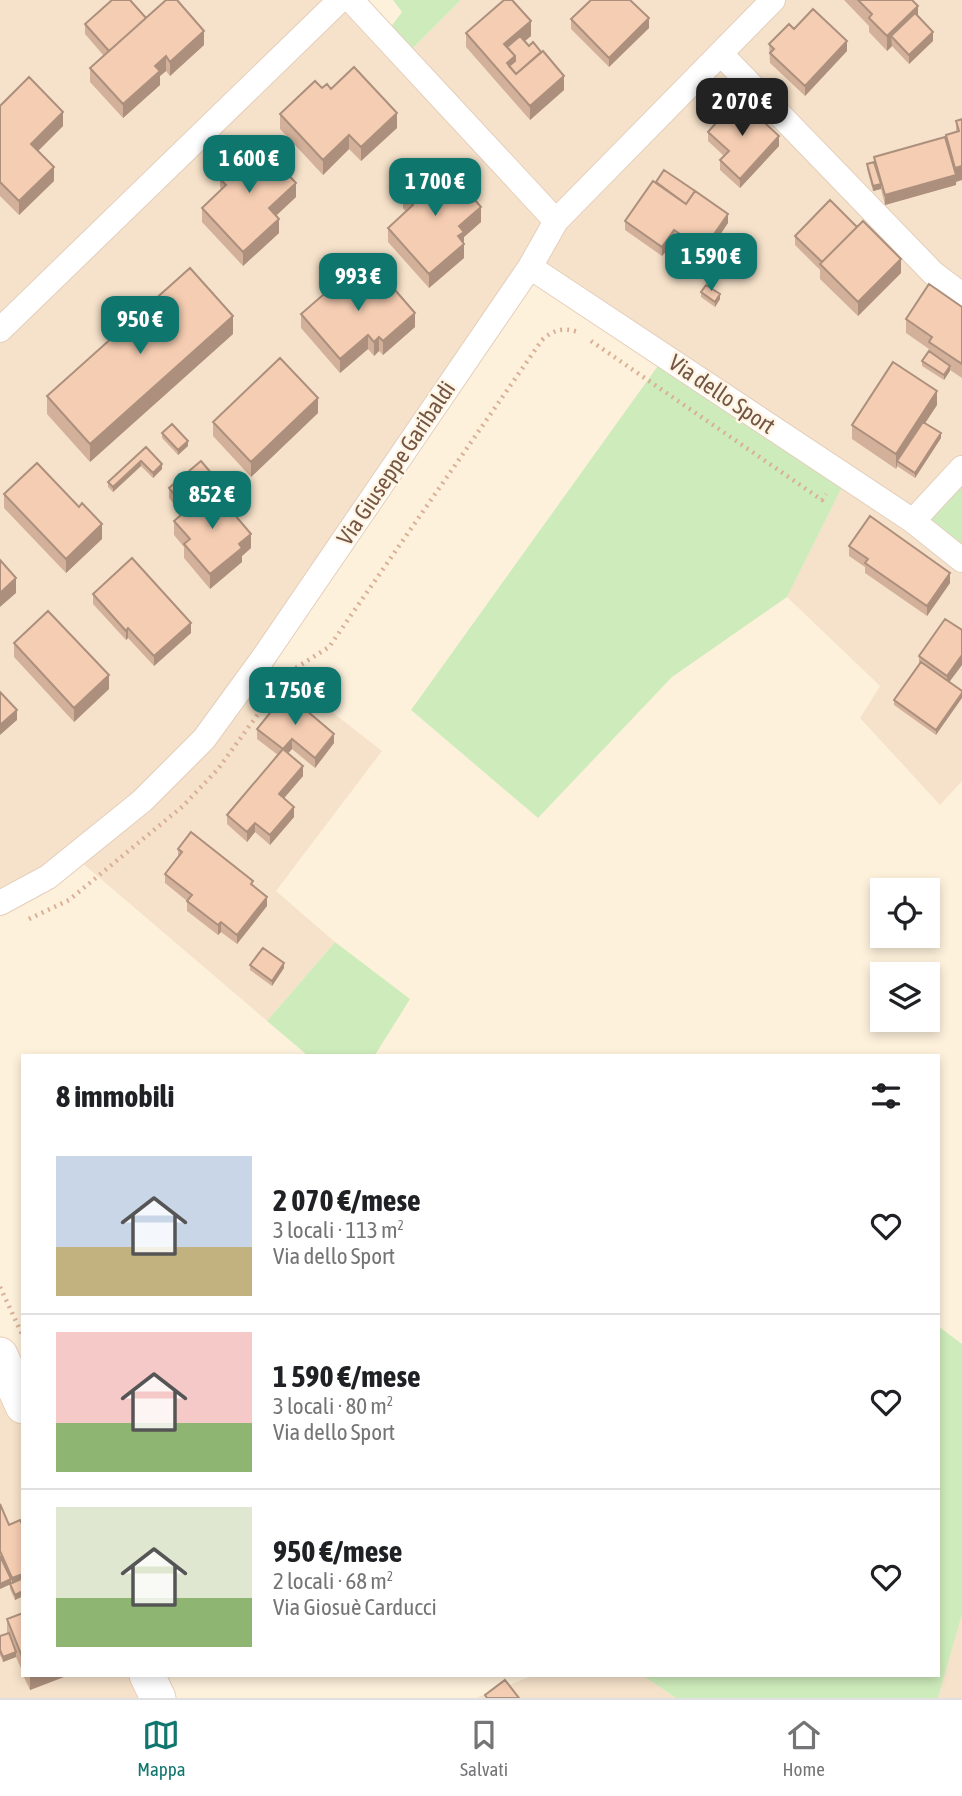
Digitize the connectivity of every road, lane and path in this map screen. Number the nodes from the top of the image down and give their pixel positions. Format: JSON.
{"nodes":[{"id":1,"x":340,"y":0,"type":"edge"},
{"id":2,"x":351,"y":0,"type":"edge"},
{"id":3,"x":773,"y":0,"type":"edge"},
{"id":4,"x":721,"y":54,"type":"junction"},
{"id":5,"x":556,"y":221,"type":"junction"},
{"id":6,"x":530,"y":267,"type":"junction"},
{"id":7,"x":962,"y":295,"type":"edge"},
{"id":8,"x":0,"y":330,"type":"edge"},
{"id":9,"x":962,"y":468,"type":"edge"},
{"id":10,"x":840,"y":472,"type":"junction"},
{"id":11,"x":913,"y":521,"type":"junction"},
{"id":12,"x":962,"y":560,"type":"edge"},
{"id":13,"x":99,"y":877,"type":"dead end"},
{"id":14,"x":0,"y":903,"type":"edge"},
{"id":15,"x":0,"y":1287,"type":"edge"},
{"id":16,"x":21,"y":1331,"type":"edge"},
{"id":17,"x":0,"y":1355,"type":"edge"},
{"id":18,"x":21,"y":1402,"type":"edge"},
{"id":19,"x":148,"y":1677,"type":"edge"},
{"id":20,"x":158,"y":1698,"type":"edge"}],
"edges":[{"from":1,"to":8,"type":"street"},
{"from":2,"to":5,"type":"street"},
{"from":3,"to":4,"type":"street","name":"Via Giuseppe Garibaldi"},
{"from":4,"to":5,"type":"street","name":"Via Giuseppe Garibaldi"},
{"from":4,"to":7,"type":"street"},
{"from":5,"to":6,"type":"street","name":"Via Giuseppe Garibaldi"},
{"from":6,"to":10,"type":"street","name":"Via dello Sport"},
{"from":6,"to":14,"type":"street","name":"Via Giuseppe Garibaldi"},
{"from":9,"to":11,"type":"street"},
{"from":10,"to":11,"type":"street","name":"Via dello Sport"},
{"from":10,"to":13,"type":"path"},
{"from":11,"to":12,"type":"street","name":"Via dello Sport"},
{"from":15,"to":16,"type":"path"},
{"from":17,"to":18,"type":"main road"},
{"from":19,"to":20,"type":"main road"}]}
